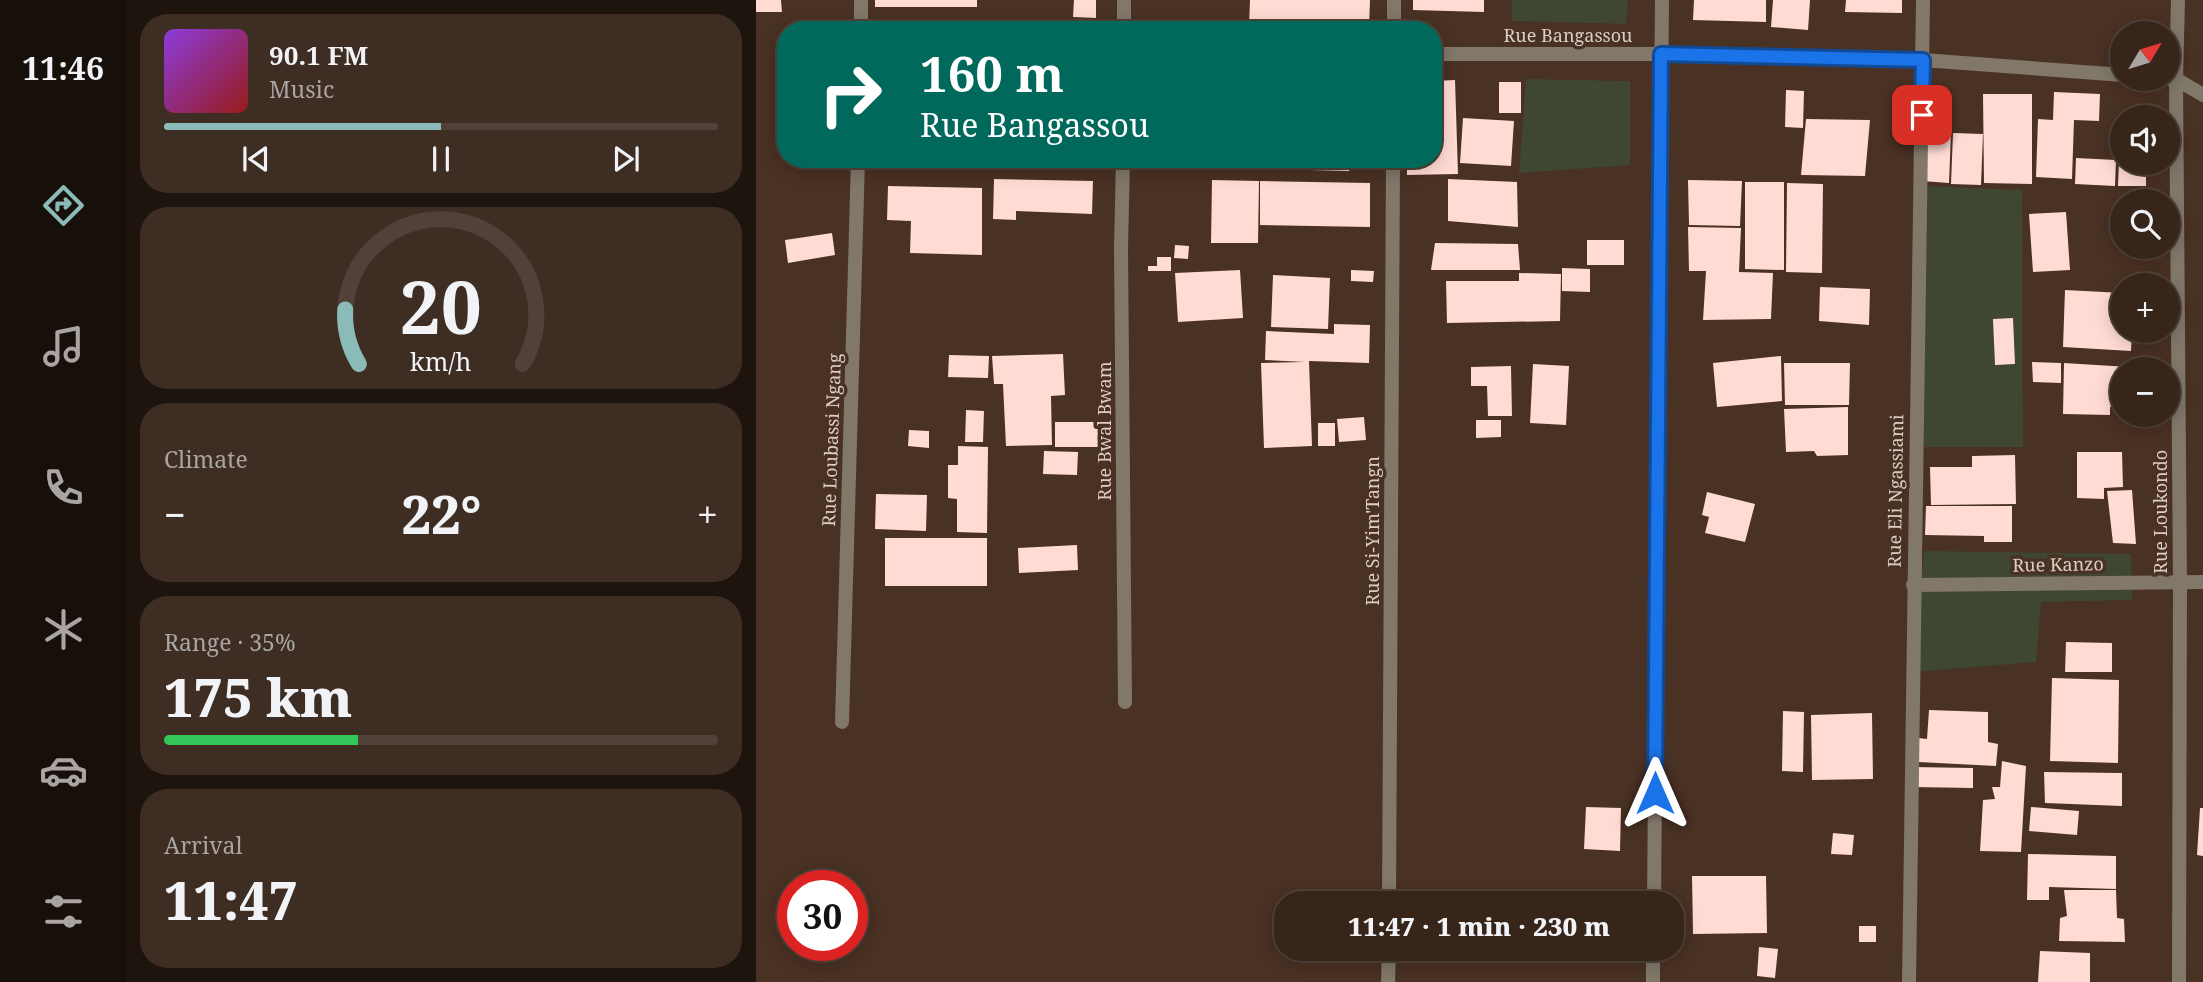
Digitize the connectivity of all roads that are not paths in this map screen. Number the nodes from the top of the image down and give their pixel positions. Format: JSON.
{"nodes":[{"id":1,"x":861,"y":0,"type":"edge"},
{"id":2,"x":1124,"y":0,"type":"edge"},
{"id":3,"x":1394,"y":0,"type":"edge"},
{"id":4,"x":1662,"y":0,"type":"edge"},
{"id":5,"x":1923,"y":0,"type":"edge"},
{"id":6,"x":2178,"y":0,"type":"edge"},
{"id":7,"x":861,"y":21,"type":"edge"},
{"id":8,"x":1124,"y":21,"type":"edge"},
{"id":9,"x":1394,"y":21,"type":"edge"},
{"id":10,"x":2176,"y":21,"type":"edge"},
{"id":11,"x":1442,"y":54,"type":"edge"},
{"id":12,"x":1661,"y":54,"type":"junction"},
{"id":13,"x":1923,"y":60,"type":"junction"},
{"id":14,"x":2110,"y":74,"type":"edge"},
{"id":15,"x":2180,"y":83,"type":"edge"},
{"id":16,"x":2172,"y":91,"type":"edge"},
{"id":17,"x":2203,"y":94,"type":"edge"},
{"id":18,"x":858,"y":168,"type":"edge"},
{"id":19,"x":1123,"y":168,"type":"edge"},
{"id":20,"x":1393,"y":168,"type":"edge"},
{"id":21,"x":2180,"y":582,"type":"junction"},
{"id":22,"x":2203,"y":582,"type":"edge"},
{"id":23,"x":1913,"y":585,"type":"junction"},
{"id":24,"x":1125,"y":702,"type":"dead end"},
{"id":25,"x":842,"y":722,"type":"dead end"},
{"id":26,"x":1389,"y":891,"type":"edge"},
{"id":27,"x":1654,"y":891,"type":"edge"},
{"id":28,"x":1389,"y":961,"type":"edge"},
{"id":29,"x":1653,"y":961,"type":"edge"},
{"id":30,"x":1388,"y":982,"type":"edge"},
{"id":31,"x":1653,"y":982,"type":"edge"},
{"id":32,"x":1909,"y":982,"type":"edge"},
{"id":33,"x":2179,"y":982,"type":"edge"}],
"edges":[{"from":1,"to":7,"type":"street"},
{"from":2,"to":8,"type":"street"},
{"from":3,"to":9,"type":"street"},
{"from":4,"to":12,"type":"street"},
{"from":5,"to":13,"type":"street","name":"Rue Eli Ngassiami"},
{"from":6,"to":10,"type":"street","name":"Rue Loukondo"},
{"from":11,"to":12,"type":"street","name":"Rue Bangassou"},
{"from":12,"to":13,"type":"street","name":"Rue Bangassou"},
{"from":12,"to":27,"type":"street"},
{"from":13,"to":14,"type":"street","name":"Rue Bangassou"},
{"from":13,"to":23,"type":"street","name":"Rue Eli Ngassiami"},
{"from":15,"to":17,"type":"street"},
{"from":16,"to":21,"type":"street","name":"Rue Loukondo"},
{"from":18,"to":25,"type":"street","name":"Rue Loubassi Ngang"},
{"from":19,"to":24,"type":"street","name":"Rue Bwal Bwam"},
{"from":20,"to":26,"type":"street","name":"Rue Si-Yim'Tangn"},
{"from":21,"to":22,"type":"street","name":"Rue Kanzo"},
{"from":21,"to":23,"type":"street","name":"Rue Kanzo"},
{"from":21,"to":33,"type":"street","name":"Rue Loukondo"},
{"from":23,"to":32,"type":"street","name":"Rue Eli Ngassiami"},
{"from":28,"to":30,"type":"street"},
{"from":29,"to":31,"type":"street"}]}
